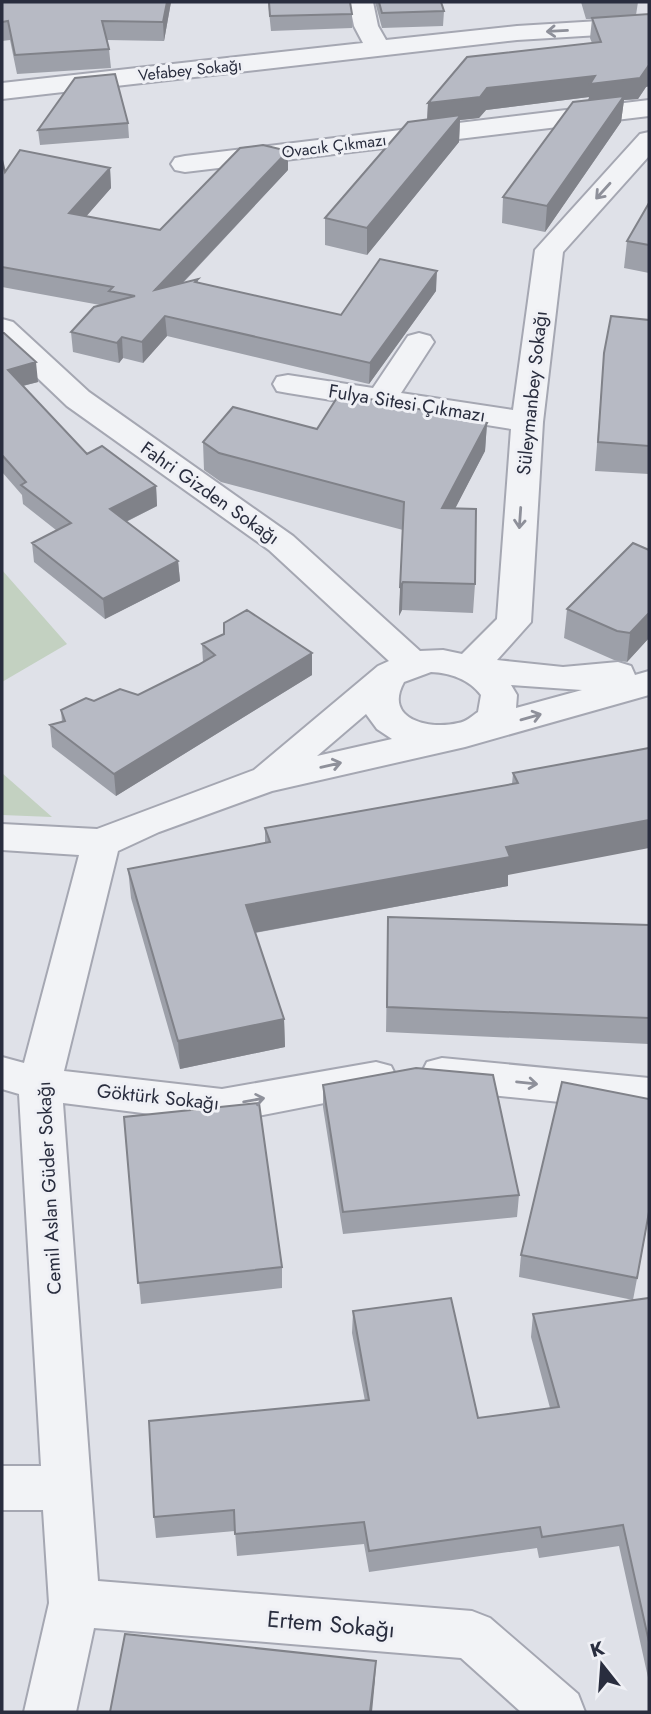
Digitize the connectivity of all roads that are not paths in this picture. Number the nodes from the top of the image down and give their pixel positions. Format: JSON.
{"nodes":[{"id":1,"x":361,"y":2,"type":"edge"},
{"id":2,"x":649,"y":25,"type":"edge"},
{"id":3,"x":379,"y":50,"type":"junction"},
{"id":4,"x":2,"y":91,"type":"edge"},
{"id":5,"x":649,"y":108,"type":"edge"},
{"id":6,"x":649,"y":140,"type":"edge"},
{"id":7,"x":185,"y":164,"type":"dead end"},
{"id":8,"x":2,"y":328,"type":"edge"},
{"id":9,"x":419,"y":342,"type":"dead end"},
{"id":10,"x":288,"y":384,"type":"dead end"},
{"id":11,"x":381,"y":400,"type":"junction"},
{"id":12,"x":527,"y":422,"type":"junction"},
{"id":13,"x":470,"y":667,"type":"junction"},
{"id":14,"x":649,"y":667,"type":"edge"},
{"id":15,"x":402,"y":669,"type":"junction"},
{"id":16,"x":649,"y":682,"type":"edge"},
{"id":17,"x":465,"y":735,"type":"junction"},
{"id":18,"x":264,"y":780,"type":"junction"},
{"id":19,"x":2,"y":838,"type":"edge"},
{"id":20,"x":101,"y":843,"type":"junction"},
{"id":21,"x":21,"y":1078,"type":"edge"},
{"id":22,"x":649,"y":1095,"type":"edge"},
{"id":23,"x":2,"y":1488,"type":"edge"},
{"id":24,"x":67,"y":1488,"type":"junction"},
{"id":25,"x":74,"y":1603,"type":"junction"},
{"id":26,"x":50,"y":1712,"type":"edge"},
{"id":27,"x":559,"y":1712,"type":"edge"}],
"edges":[{"from":1,"to":3,"type":"street"},
{"from":2,"to":3,"type":"street","name":"Vefabey Sokağı","one_way":true},
{"from":3,"to":4,"type":"street","name":"Vefabey Sokağı"},
{"from":5,"to":7,"type":"street","name":"Ovacık Çıkmazı"},
{"from":6,"to":12,"type":"street","name":"Süleymanbey Sokağı","one_way":true},
{"from":8,"to":15,"type":"street","name":"Fahri Gizden Sokağı"},
{"from":9,"to":11,"type":"street"},
{"from":10,"to":11,"type":"street","name":"Fulya Sitesi Çıkmazı"},
{"from":11,"to":12,"type":"street","name":"Fulya Sitesi Çıkmazı"},
{"from":12,"to":13,"type":"street","name":"Süleymanbey Sokağı","one_way":true},
{"from":13,"to":14,"type":"street"},
{"from":13,"to":15,"type":"street"},
{"from":13,"to":17,"type":"street"},
{"from":15,"to":17,"type":"street"},
{"from":15,"to":18,"type":"street"},
{"from":17,"to":16,"type":"street","one_way":true},
{"from":18,"to":17,"type":"street","one_way":true},
{"from":18,"to":20,"type":"street"},
{"from":19,"to":20,"type":"street"},
{"from":20,"to":21,"type":"street","name":"Cemil Aslan Güder Sokağı"},
{"from":21,"to":22,"type":"street","name":"Göktürk Sokağı","one_way":true},
{"from":21,"to":24,"type":"street","name":"Cemil Aslan Güder Sokağı"},
{"from":23,"to":24,"type":"street"},
{"from":24,"to":25,"type":"street","name":"Cemil Aslan Güder Sokağı"},
{"from":25,"to":26,"type":"street","name":"Cemil Aslan Güder Sokağı"},
{"from":25,"to":27,"type":"street","name":"Ertem Sokağı"}]}
